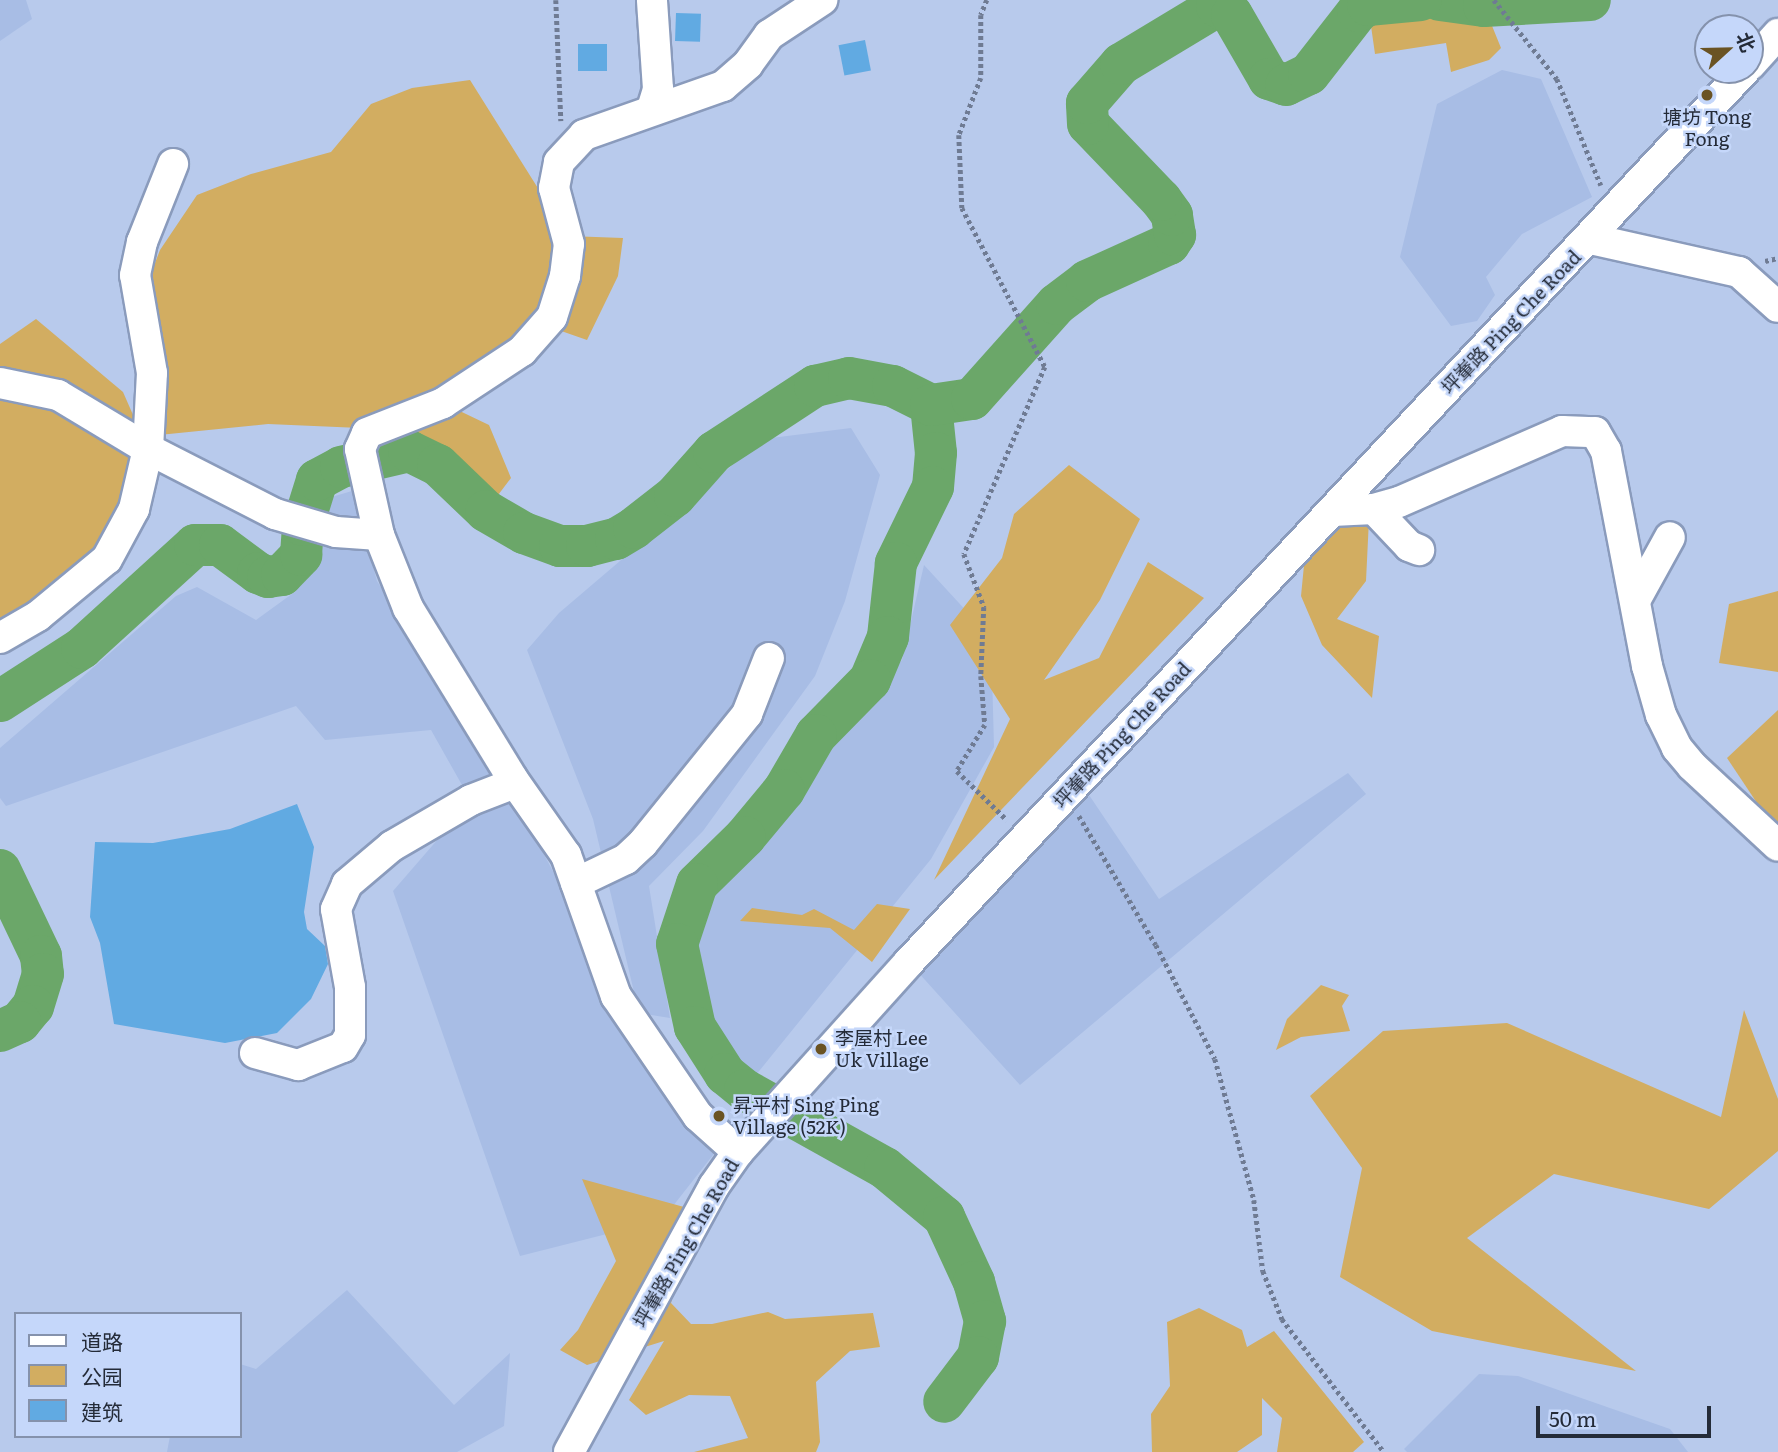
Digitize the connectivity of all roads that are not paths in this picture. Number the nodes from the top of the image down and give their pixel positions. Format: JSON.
{"nodes":[{"id":1,"x":652,"y":0,"type":"edge"},
{"id":2,"x":822,"y":0,"type":"edge"},
{"id":3,"x":1778,"y":34,"type":"edge"},
{"id":4,"x":1764,"y":50,"type":"edge"},
{"id":5,"x":1732,"y":84,"type":"edge"},
{"id":6,"x":652,"y":108,"type":"junction"},
{"id":7,"x":173,"y":164,"type":"dead end"},
{"id":8,"x":1591,"y":239,"type":"junction"},
{"id":9,"x":1778,"y":307,"type":"edge"},
{"id":10,"x":0,"y":383,"type":"edge"},
{"id":11,"x":148,"y":449,"type":"junction"},
{"id":12,"x":1374,"y":509,"type":"junction"},
{"id":13,"x":1332,"y":511,"type":"junction"},
{"id":14,"x":379,"y":535,"type":"junction"},
{"id":15,"x":1670,"y":537,"type":"dead end"},
{"id":16,"x":1419,"y":550,"type":"dead end"},
{"id":17,"x":1637,"y":597,"type":"junction"},
{"id":18,"x":0,"y":638,"type":"edge"},
{"id":19,"x":769,"y":658,"type":"dead end"},
{"id":20,"x":515,"y":783,"type":"junction"},
{"id":21,"x":1778,"y":846,"type":"edge"},
{"id":22,"x":576,"y":883,"type":"junction"},
{"id":23,"x":255,"y":1053,"type":"dead end"},
{"id":24,"x":742,"y":1147,"type":"junction"},
{"id":25,"x":569,"y":1452,"type":"edge"}],
"edges":[{"from":1,"to":6,"type":"street"},
{"from":2,"to":6,"type":"street"},
{"from":3,"to":4,"type":"street"},
{"from":5,"to":8,"type":"street","name":"坪輋路 Ping Che Road"},
{"from":6,"to":14,"type":"street"},
{"from":7,"to":11,"type":"street"},
{"from":8,"to":9,"type":"street"},
{"from":8,"to":13,"type":"street","name":"坪輋路 Ping Che Road"},
{"from":10,"to":11,"type":"street"},
{"from":11,"to":14,"type":"street"},
{"from":11,"to":18,"type":"street"},
{"from":12,"to":13,"type":"street"},
{"from":12,"to":16,"type":"street"},
{"from":12,"to":17,"type":"street"},
{"from":13,"to":24,"type":"street","name":"坪輋路 Ping Che Road"},
{"from":14,"to":20,"type":"street"},
{"from":15,"to":17,"type":"street"},
{"from":17,"to":21,"type":"street"},
{"from":19,"to":22,"type":"street"},
{"from":20,"to":22,"type":"street"},
{"from":20,"to":23,"type":"street"},
{"from":22,"to":24,"type":"street"},
{"from":24,"to":25,"type":"street","name":"坪輋路 Ping Che Road"}]}
